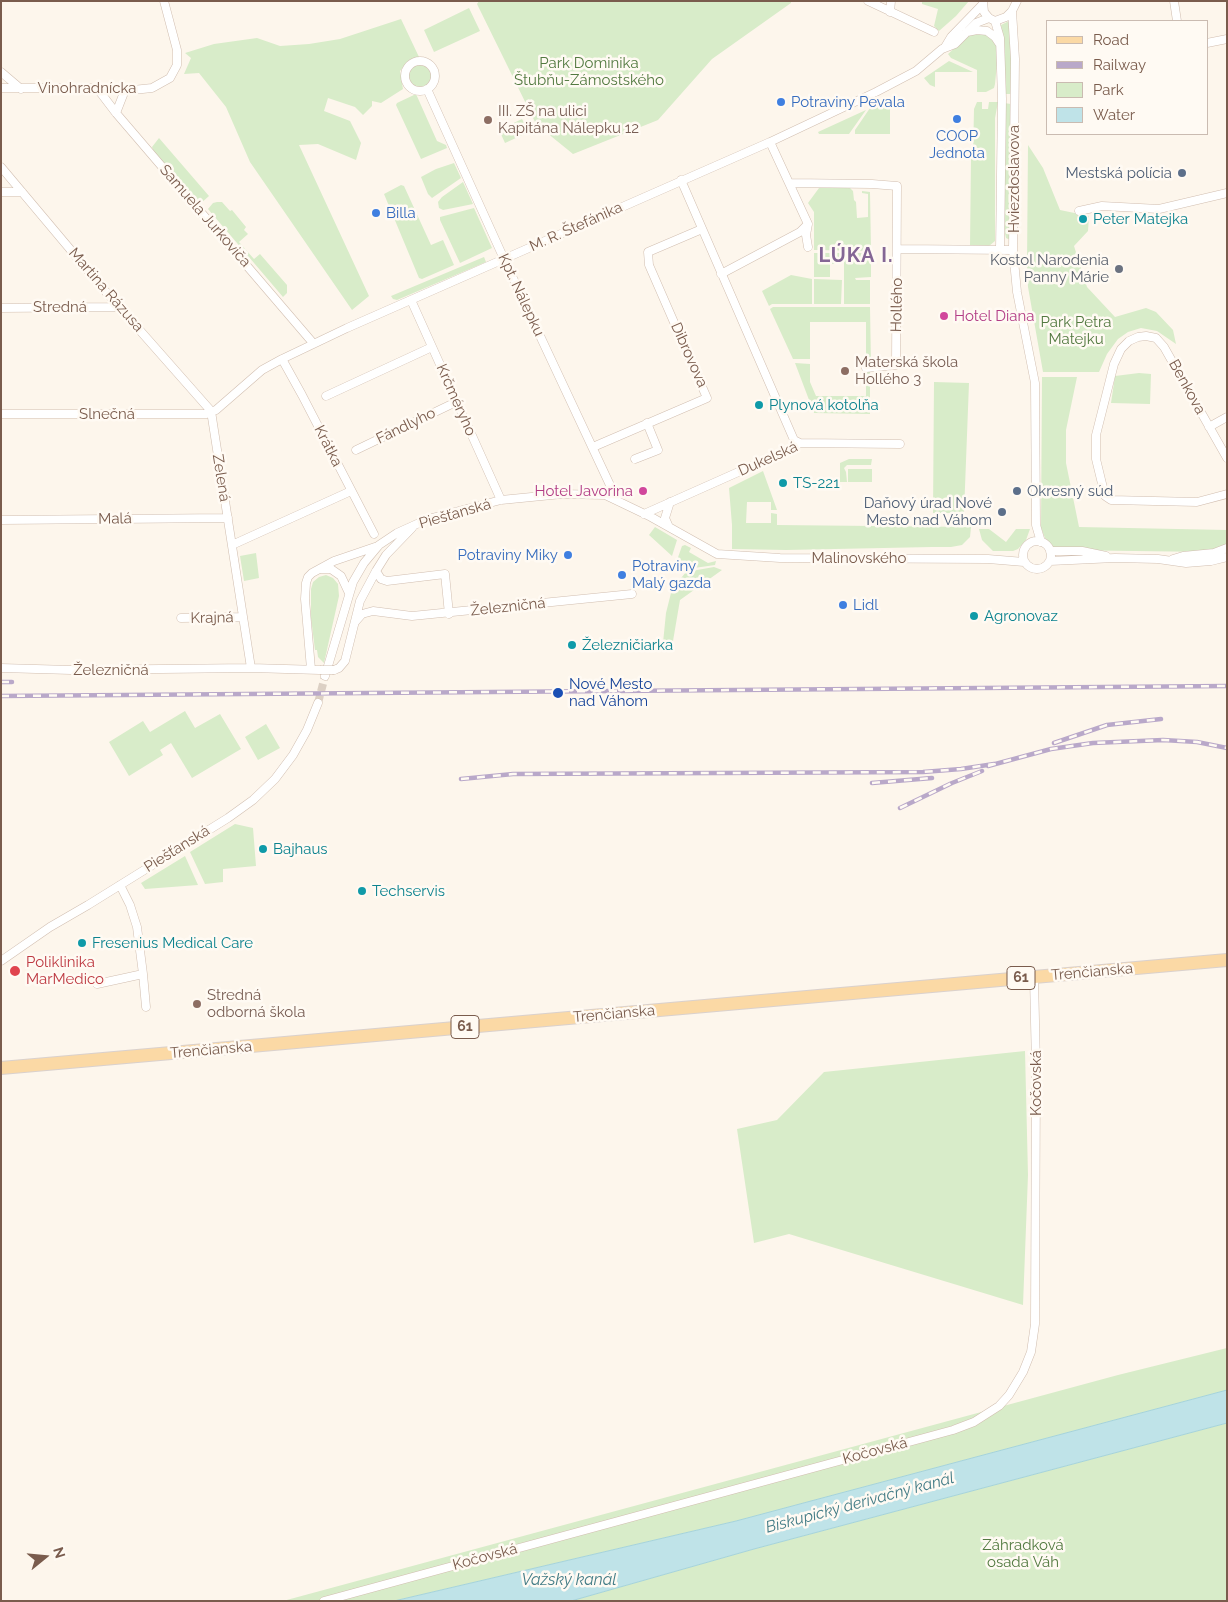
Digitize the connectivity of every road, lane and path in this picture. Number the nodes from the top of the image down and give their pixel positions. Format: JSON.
{"nodes":[{"id":1,"x":164,"y":1,"type":"edge"},
{"id":2,"x":868,"y":1,"type":"edge"},
{"id":3,"x":891,"y":1,"type":"edge"},
{"id":4,"x":1017,"y":1,"type":"edge"},
{"id":5,"x":983,"y":3,"type":"edge"},
{"id":6,"x":1175,"y":5,"type":"edge"},
{"id":7,"x":1012,"y":11,"type":"junction"},
{"id":8,"x":890,"y":12,"type":"junction"},
{"id":9,"x":992,"y":19,"type":"junction"},
{"id":10,"x":1177,"y":20,"type":"edge"},
{"id":11,"x":934,"y":32,"type":"dead end"},
{"id":12,"x":967,"y":32,"type":"junction"},
{"id":13,"x":1227,"y":39,"type":"edge"},
{"id":14,"x":1208,"y":43,"type":"edge"},
{"id":15,"x":1000,"y":46,"type":"junction"},
{"id":16,"x":945,"y":47,"type":"junction"},
{"id":17,"x":1,"y":72,"type":"edge"},
{"id":18,"x":1,"y":88,"type":"edge"},
{"id":19,"x":97,"y":88,"type":"junction"},
{"id":20,"x":21,"y":89,"type":"junction"},
{"id":21,"x":427,"y":89,"type":"dead end"},
{"id":22,"x":125,"y":90,"type":"junction"},
{"id":23,"x":116,"y":113,"type":"junction"},
{"id":24,"x":770,"y":142,"type":"junction"},
{"id":25,"x":1,"y":167,"type":"edge"},
{"id":26,"x":681,"y":180,"type":"junction"},
{"id":27,"x":790,"y":184,"type":"junction"},
{"id":28,"x":1,"y":192,"type":"edge"},
{"id":29,"x":22,"y":192,"type":"junction"},
{"id":30,"x":1227,"y":193,"type":"edge"},
{"id":31,"x":1080,"y":210,"type":"dead end"},
{"id":32,"x":808,"y":224,"type":"junction"},
{"id":33,"x":702,"y":228,"type":"junction"},
{"id":34,"x":808,"y":247,"type":"dead end"},
{"id":35,"x":1013,"y":247,"type":"junction"},
{"id":36,"x":898,"y":249,"type":"junction"},
{"id":37,"x":1000,"y":250,"type":"junction"},
{"id":38,"x":504,"y":259,"type":"junction"},
{"id":39,"x":721,"y":274,"type":"junction"},
{"id":40,"x":411,"y":300,"type":"junction"},
{"id":41,"x":120,"y":307,"type":"junction"},
{"id":42,"x":1,"y":308,"type":"edge"},
{"id":43,"x":313,"y":343,"type":"junction"},
{"id":44,"x":432,"y":347,"type":"junction"},
{"id":45,"x":282,"y":359,"type":"junction"},
{"id":46,"x":866,"y":368,"type":"dead end"},
{"id":47,"x":326,"y":396,"type":"dead end"},
{"id":48,"x":456,"y":402,"type":"junction"},
{"id":49,"x":211,"y":411,"type":"junction"},
{"id":50,"x":1,"y":414,"type":"edge"},
{"id":51,"x":1227,"y":417,"type":"edge"},
{"id":52,"x":647,"y":423,"type":"junction"},
{"id":53,"x":1209,"y":427,"type":"junction"},
{"id":54,"x":800,"y":443,"type":"junction"},
{"id":55,"x":900,"y":444,"type":"dead end"},
{"id":56,"x":593,"y":447,"type":"junction"},
{"id":57,"x":356,"y":450,"type":"dead end"},
{"id":58,"x":1227,"y":458,"type":"edge"},
{"id":59,"x":635,"y":459,"type":"dead end"},
{"id":60,"x":350,"y":491,"type":"junction"},
{"id":61,"x":1227,"y":494,"type":"edge"},
{"id":62,"x":501,"y":500,"type":"junction"},
{"id":63,"x":617,"y":500,"type":"junction"},
{"id":64,"x":670,"y":502,"type":"junction"},
{"id":65,"x":644,"y":514,"type":"junction"},
{"id":66,"x":228,"y":518,"type":"junction"},
{"id":67,"x":1,"y":520,"type":"edge"},
{"id":68,"x":1036,"y":525,"type":"junction"},
{"id":69,"x":413,"y":526,"type":"junction"},
{"id":70,"x":668,"y":527,"type":"junction"},
{"id":71,"x":374,"y":534,"type":"dead end"},
{"id":72,"x":1041,"y":542,"type":"junction"},
{"id":73,"x":232,"y":545,"type":"junction"},
{"id":74,"x":380,"y":545,"type":"junction"},
{"id":75,"x":1026,"y":547,"type":"junction"},
{"id":76,"x":1227,"y":548,"type":"edge"},
{"id":77,"x":1050,"y":551,"type":"junction"},
{"id":78,"x":717,"y":554,"type":"joint"},
{"id":79,"x":1227,"y":557,"type":"edge"},
{"id":80,"x":1115,"y":558,"type":"junction"},
{"id":81,"x":1001,"y":559,"type":"junction"},
{"id":82,"x":1171,"y":560,"type":"junction"},
{"id":83,"x":1050,"y":561,"type":"junction"},
{"id":84,"x":1024,"y":562,"type":"junction"},
{"id":85,"x":322,"y":569,"type":"junction"},
{"id":86,"x":376,"y":571,"type":"junction"},
{"id":87,"x":349,"y":593,"type":"junction"},
{"id":88,"x":632,"y":594,"type":"dead end"},
{"id":89,"x":449,"y":614,"type":"junction"},
{"id":90,"x":242,"y":617,"type":"junction"},
{"id":91,"x":181,"y":618,"type":"dead end"},
{"id":92,"x":354,"y":622,"type":"junction"},
{"id":93,"x":1,"y":668,"type":"edge"},
{"id":94,"x":251,"y":668,"type":"junction"},
{"id":95,"x":311,"y":669,"type":"junction"},
{"id":96,"x":323,"y":673,"type":"junction"},
{"id":97,"x":318,"y":703,"type":"tunnel mouth"},
{"id":98,"x":120,"y":885,"type":"junction"},
{"id":99,"x":1227,"y":960,"type":"edge"},
{"id":100,"x":1,"y":961,"type":"edge"},
{"id":101,"x":143,"y":974,"type":"junction"},
{"id":102,"x":1034,"y":977,"type":"junction"},
{"id":103,"x":97,"y":984,"type":"dead end"},
{"id":104,"x":146,"y":1007,"type":"dead end"},
{"id":105,"x":1,"y":1068,"type":"edge"},
{"id":106,"x":324,"y":1601,"type":"edge"}],
"edges":[{"from":1,"to":22,"type":"street","name":"Vinohradnícka"},
{"from":2,"to":8,"type":"street"},
{"from":3,"to":8,"type":"street"},
{"from":4,"to":7,"type":"street"},
{"from":5,"to":9,"type":"street","name":"Hviezdoslavova"},
{"from":5,"to":16,"type":"street","name":"M. R. Štefánika"},
{"from":6,"to":10,"type":"street"},
{"from":7,"to":9,"type":"street","name":"M. R. Štefánika"},
{"from":7,"to":35,"type":"street","name":"Hviezdoslavova"},
{"from":8,"to":11,"type":"street"},
{"from":9,"to":12,"type":"street","name":"M. R. Štefánika"},
{"from":9,"to":15,"type":"street","name":"Hviezdoslavova"},
{"from":12,"to":15,"type":"street"},
{"from":12,"to":16,"type":"street","name":"M. R. Štefánika"},
{"from":13,"to":14,"type":"street"},
{"from":15,"to":37,"type":"street","name":"Hviezdoslavova"},
{"from":16,"to":24,"type":"street","name":"M. R. Štefánika"},
{"from":17,"to":20,"type":"street"},
{"from":18,"to":20,"type":"street","name":"Vinohradnícka"},
{"from":19,"to":20,"type":"street","name":"Vinohradnícka"},
{"from":19,"to":22,"type":"street","name":"Vinohradnícka"},
{"from":19,"to":23,"type":"street","name":"Samuela Jurkoviča"},
{"from":21,"to":38,"type":"street","name":"Kpt. Nálepku"},
{"from":22,"to":23,"type":"street"},
{"from":23,"to":43,"type":"street","name":"Samuela Jurkoviča"},
{"from":24,"to":26,"type":"street","name":"M. R. Štefánika"},
{"from":24,"to":27,"type":"street"},
{"from":25,"to":29,"type":"street","name":"Martina Rázusa"},
{"from":26,"to":33,"type":"street"},
{"from":26,"to":38,"type":"street","name":"M. R. Štefánika"},
{"from":27,"to":32,"type":"street"},
{"from":27,"to":36,"type":"street","name":"Hollého"},
{"from":28,"to":29,"type":"street"},
{"from":29,"to":41,"type":"street","name":"Martina Rázusa"},
{"from":30,"to":31,"type":"street"},
{"from":32,"to":34,"type":"street"},
{"from":32,"to":39,"type":"street"},
{"from":33,"to":39,"type":"street"},
{"from":33,"to":52,"type":"street","name":"Dibrovova"},
{"from":35,"to":37,"type":"street"},
{"from":35,"to":68,"type":"street","name":"Hviezdoslavova"},
{"from":36,"to":37,"type":"street"},
{"from":36,"to":46,"type":"street","name":"Hollého"},
{"from":38,"to":40,"type":"street","name":"M. R. Štefánika"},
{"from":38,"to":56,"type":"street","name":"Kpt. Nálepku"},
{"from":39,"to":54,"type":"street"},
{"from":40,"to":43,"type":"street","name":"M. R. Štefánika"},
{"from":40,"to":44,"type":"street","name":"Krčméryho"},
{"from":41,"to":42,"type":"street","name":"Stredná"},
{"from":41,"to":49,"type":"street","name":"Martina Rázusa"},
{"from":43,"to":45,"type":"street","name":"M. R. Štefánika"},
{"from":44,"to":47,"type":"street"},
{"from":44,"to":48,"type":"street","name":"Krčméryho"},
{"from":45,"to":49,"type":"street","name":"M. R. Štefánika"},
{"from":45,"to":60,"type":"street","name":"Krátka"},
{"from":48,"to":57,"type":"street","name":"Fándlyho"},
{"from":48,"to":62,"type":"street","name":"Krčméryho"},
{"from":49,"to":50,"type":"street","name":"Slnečná"},
{"from":49,"to":66,"type":"street","name":"Zelená"},
{"from":51,"to":53,"type":"street","name":"Benkova"},
{"from":52,"to":56,"type":"street","name":"Dibrovova"},
{"from":52,"to":59,"type":"street"},
{"from":53,"to":58,"type":"street","name":"Benkova"},
{"from":53,"to":61,"type":"street","name":"Benkova"},
{"from":54,"to":55,"type":"street","name":"Dukelská"},
{"from":54,"to":64,"type":"street","name":"Dukelská"},
{"from":56,"to":63,"type":"street","name":"Kpt. Nálepku"},
{"from":60,"to":71,"type":"street","name":"Krátka"},
{"from":60,"to":73,"type":"street"},
{"from":62,"to":63,"type":"street","name":"Piešťanská"},
{"from":62,"to":69,"type":"street","name":"Piešťanská"},
{"from":63,"to":65,"type":"street","name":"Piešťanská"},
{"from":64,"to":65,"type":"street","name":"Dukelská"},
{"from":64,"to":70,"type":"street"},
{"from":65,"to":70,"type":"street","name":"Piešťanská"},
{"from":66,"to":67,"type":"street","name":"Malá"},
{"from":66,"to":73,"type":"street","name":"Zelená"},
{"from":68,"to":72,"type":"street","name":"Hviezdoslavova"},
{"from":68,"to":75,"type":"street","name":"Hviezdoslavova"},
{"from":69,"to":74,"type":"street","name":"Piešťanská"},
{"from":69,"to":86,"type":"street"},
{"from":70,"to":78,"type":"street","name":"Piešťanská"},
{"from":72,"to":75,"type":"street"},
{"from":72,"to":77,"type":"street"},
{"from":73,"to":90,"type":"street","name":"Zelená"},
{"from":74,"to":85,"type":"street"},
{"from":74,"to":87,"type":"street","name":"Piešťanská"},
{"from":75,"to":81,"type":"street","name":"Malinovského"},
{"from":75,"to":84,"type":"street"},
{"from":76,"to":82,"type":"street"},
{"from":77,"to":80,"type":"street"},
{"from":77,"to":83,"type":"street"},
{"from":78,"to":81,"type":"street","name":"Malinovského"},
{"from":79,"to":82,"type":"street"},
{"from":80,"to":82,"type":"street"},
{"from":80,"to":83,"type":"street"},
{"from":81,"to":84,"type":"street","name":"Malinovského"},
{"from":83,"to":84,"type":"street"},
{"from":85,"to":87,"type":"street"},
{"from":85,"to":95,"type":"street"},
{"from":86,"to":89,"type":"street"},
{"from":86,"to":92,"type":"street"},
{"from":87,"to":96,"type":"street","name":"Piešťanská"},
{"from":88,"to":89,"type":"street","name":"Železničná"},
{"from":89,"to":92,"type":"street","name":"Železničná"},
{"from":90,"to":91,"type":"street","name":"Krajná"},
{"from":90,"to":94,"type":"street","name":"Zelená"},
{"from":92,"to":96,"type":"street","name":"Železničná","bridge":true},
{"from":93,"to":94,"type":"street","name":"Železničná"},
{"from":94,"to":95,"type":"street","name":"Železničná"},
{"from":95,"to":96,"type":"street","name":"Železničná"},
{"from":97,"to":98,"type":"street","name":"Piešťanská"},
{"from":98,"to":100,"type":"street","name":"Piešťanská"},
{"from":98,"to":101,"type":"street"},
{"from":99,"to":102,"type":"main road","name":"Trenčianska","number":"61"},
{"from":101,"to":103,"type":"street"},
{"from":101,"to":104,"type":"street"},
{"from":102,"to":105,"type":"main road","name":"Trenčianska","number":"61"},
{"from":102,"to":106,"type":"street","name":"Kočovská"}]}
